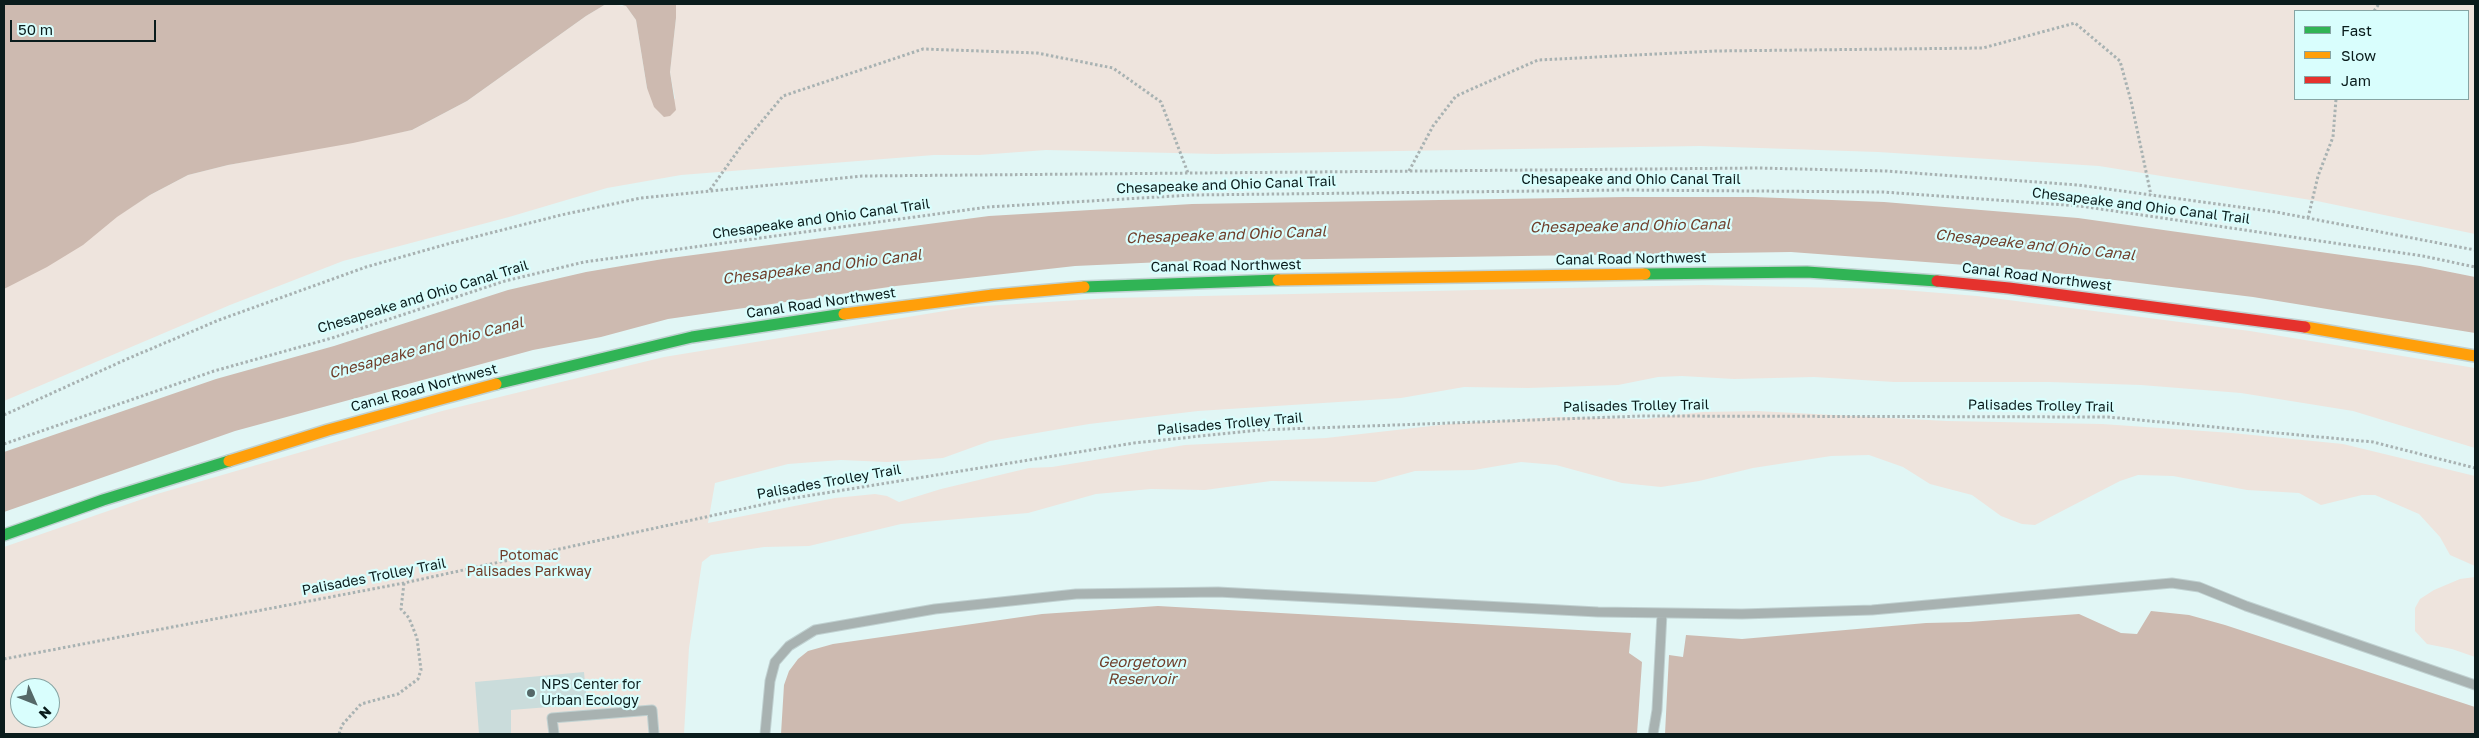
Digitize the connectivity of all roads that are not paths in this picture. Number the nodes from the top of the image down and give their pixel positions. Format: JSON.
{"nodes":[{"id":1,"x":2475,"y":356,"type":"edge"},
{"id":2,"x":4,"y":536,"type":"edge"},
{"id":3,"x":1662,"y":613,"type":"junction"},
{"id":4,"x":2475,"y":685,"type":"edge"},
{"id":5,"x":554,"y":734,"type":"edge"},
{"id":6,"x":654,"y":734,"type":"edge"},
{"id":7,"x":766,"y":734,"type":"edge"},
{"id":8,"x":1653,"y":734,"type":"edge"}],
"edges":[{"from":1,"to":2,"type":"highway","name":"Canal Road Northwest"},
{"from":3,"to":4,"type":"lane"},
{"from":3,"to":7,"type":"lane"},
{"from":3,"to":8,"type":"lane"},
{"from":5,"to":6,"type":"lane"}]}
